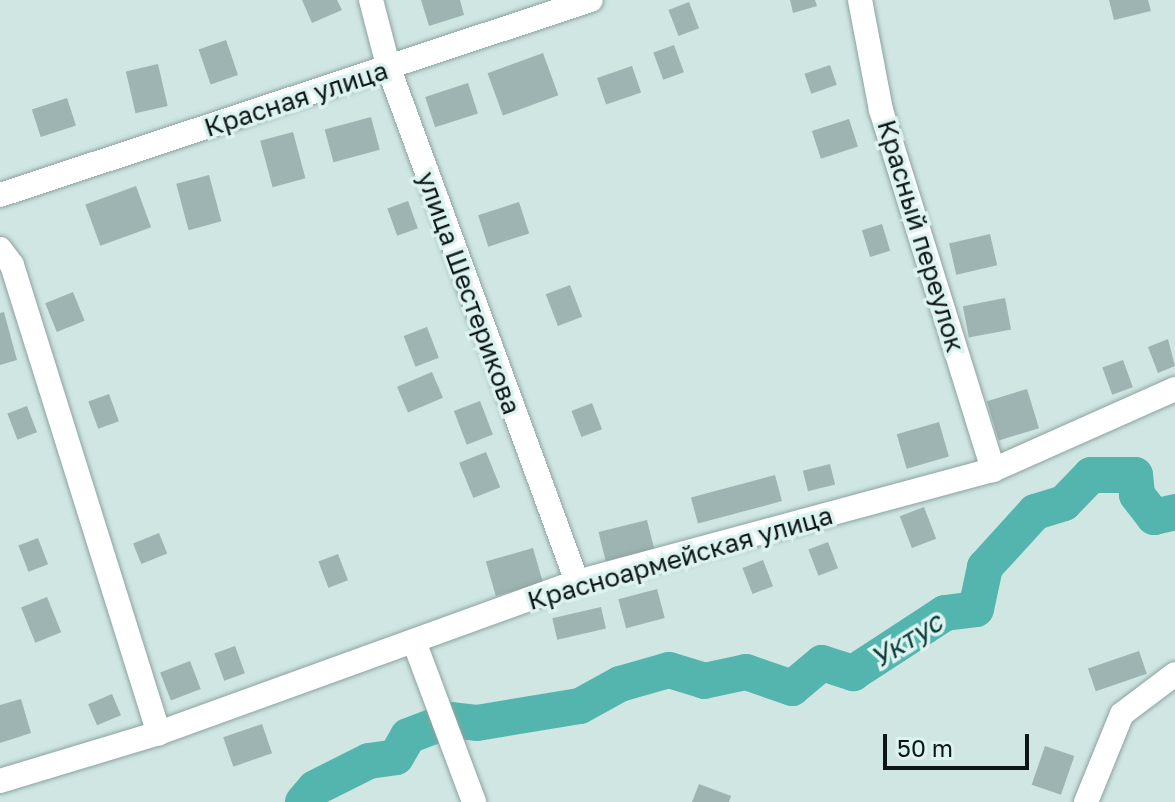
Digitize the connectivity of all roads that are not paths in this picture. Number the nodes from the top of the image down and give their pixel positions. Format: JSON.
{"nodes":[{"id":1,"x":371,"y":0,"type":"edge"},
{"id":2,"x":591,"y":0,"type":"edge"},
{"id":3,"x":860,"y":0,"type":"edge"},
{"id":4,"x":389,"y":69,"type":"junction"},
{"id":5,"x":0,"y":195,"type":"edge"},
{"id":6,"x":0,"y":249,"type":"edge"},
{"id":7,"x":1175,"y":389,"type":"edge"},
{"id":8,"x":993,"y":470,"type":"junction"},
{"id":9,"x":577,"y":582,"type":"junction"},
{"id":10,"x":415,"y":644,"type":"junction"},
{"id":11,"x":1175,"y":674,"type":"edge"},
{"id":12,"x":159,"y":733,"type":"junction"},
{"id":13,"x":0,"y":781,"type":"edge"},
{"id":14,"x":474,"y":802,"type":"edge"},
{"id":15,"x":1086,"y":802,"type":"edge"}],
"edges":[{"from":1,"to":4,"type":"street","name":"улица Шестерикова"},
{"from":2,"to":4,"type":"street","name":"Красная улица"},
{"from":3,"to":8,"type":"street","name":"Красный переулок"},
{"from":4,"to":5,"type":"street","name":"Красная улица"},
{"from":4,"to":9,"type":"street","name":"улица Шестерикова"},
{"from":6,"to":12,"type":"street"},
{"from":7,"to":8,"type":"street","name":"Красноармейская улица"},
{"from":8,"to":9,"type":"street","name":"Красноармейская улица"},
{"from":9,"to":10,"type":"street","name":"Красноармейская улица"},
{"from":10,"to":12,"type":"street","name":"Красноармейская улица"},
{"from":10,"to":14,"type":"street"},
{"from":11,"to":15,"type":"street"},
{"from":12,"to":13,"type":"street","name":"Красноармейская улица"}]}
